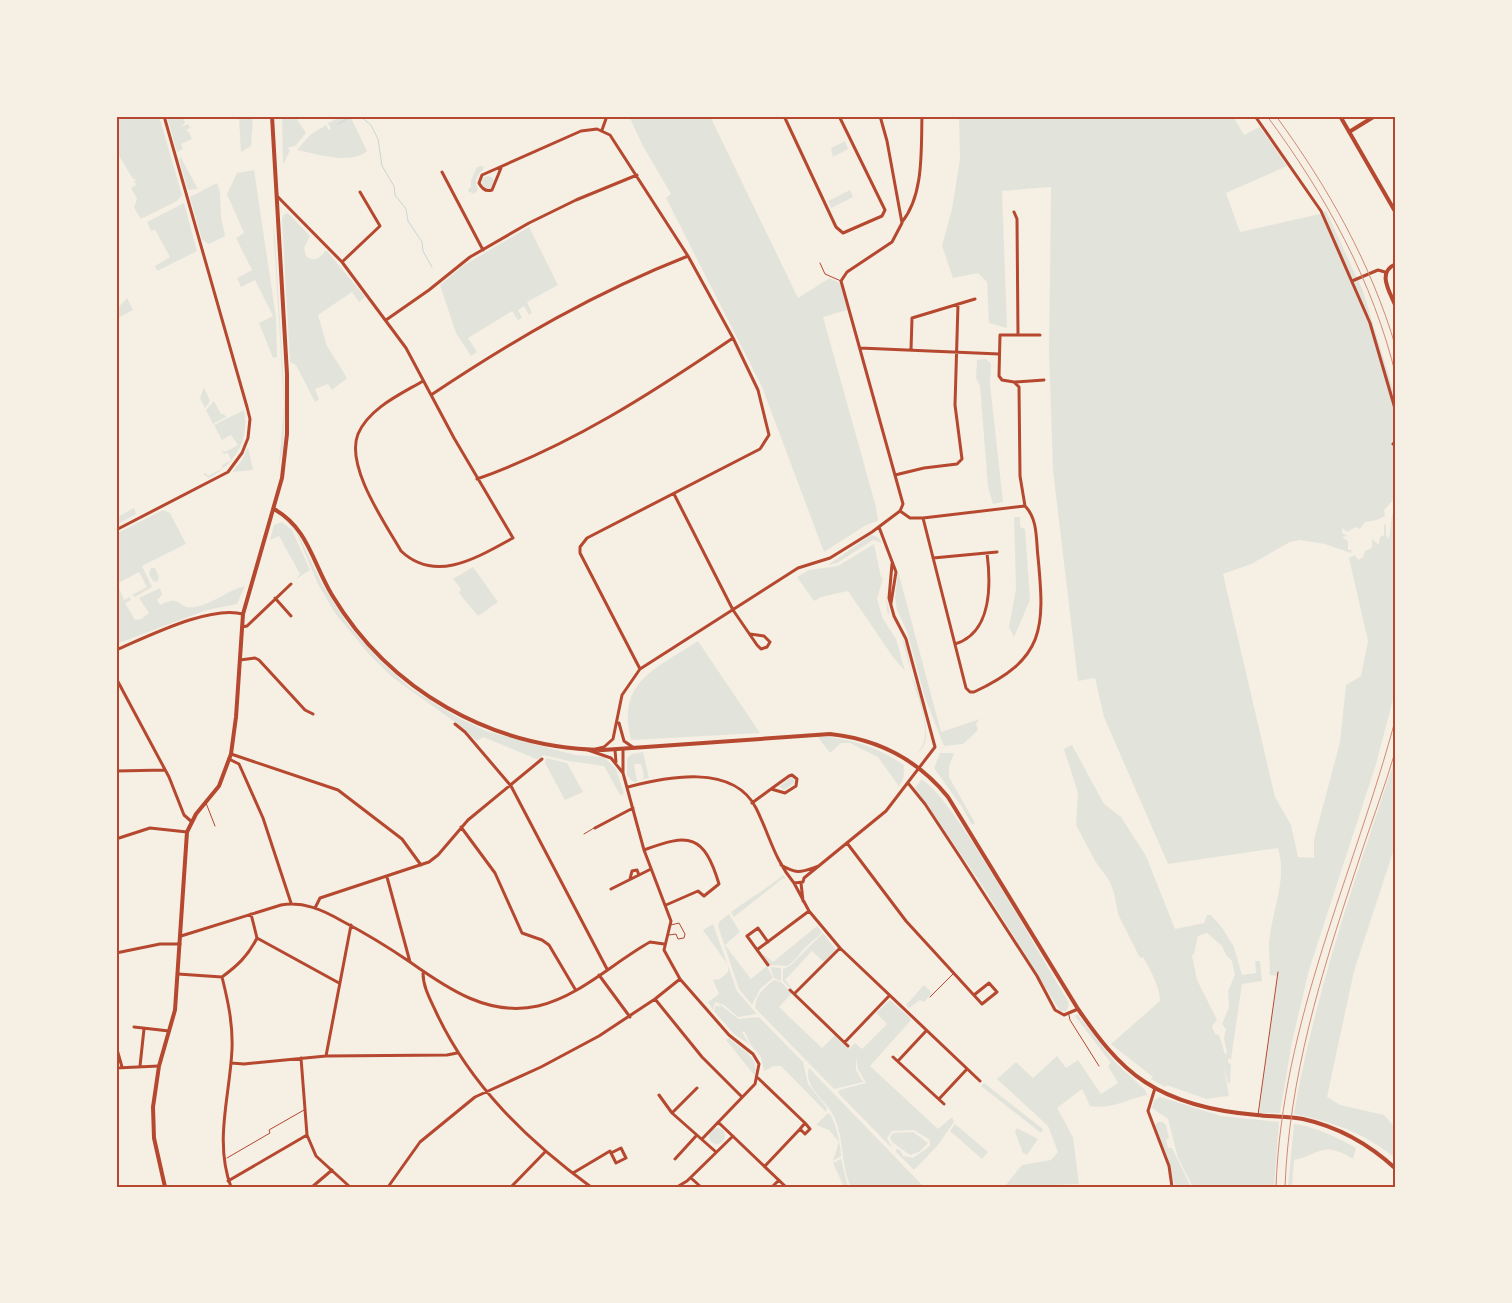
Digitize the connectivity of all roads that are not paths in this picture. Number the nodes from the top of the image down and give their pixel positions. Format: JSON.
{"nodes":[{"id":1,"x":164,"y":116,"type":"edge"},
{"id":2,"x":272,"y":116,"type":"edge"},
{"id":3,"x":606,"y":116,"type":"edge"},
{"id":4,"x":784,"y":116,"type":"edge"},
{"id":5,"x":838,"y":116,"type":"edge"},
{"id":6,"x":880,"y":116,"type":"edge"},
{"id":7,"x":922,"y":116,"type":"edge"},
{"id":8,"x":1255,"y":116,"type":"edge"},
{"id":9,"x":1340,"y":116,"type":"edge"},
{"id":10,"x":1375,"y":116,"type":"edge"},
{"id":11,"x":602,"y":130,"type":"junction"},
{"id":12,"x":1349,"y":132,"type":"junction"},
{"id":13,"x":501,"y":168,"type":"junction"},
{"id":14,"x":442,"y":172,"type":"dead end"},
{"id":15,"x":637,"y":175,"type":"junction"},
{"id":16,"x":360,"y":192,"type":"dead end"},
{"id":17,"x":277,"y":196,"type":"junction"},
{"id":18,"x":1014,"y":212,"type":"dead end"},
{"id":19,"x":1396,"y":213,"type":"edge"},
{"id":20,"x":902,"y":223,"type":"junction"},
{"id":21,"x":483,"y":250,"type":"junction"},
{"id":22,"x":688,"y":256,"type":"junction"},
{"id":23,"x":342,"y":262,"type":"junction"},
{"id":24,"x":820,"y":263,"type":"dead end"},
{"id":25,"x":1396,"y":264,"type":"edge"},
{"id":26,"x":1385,"y":272,"type":"junction"},
{"id":27,"x":1352,"y":280,"type":"junction"},
{"id":28,"x":841,"y":281,"type":"junction"},
{"id":29,"x":975,"y":299,"type":"dead end"},
{"id":30,"x":958,"y":304,"type":"junction"},
{"id":31,"x":1396,"y":307,"type":"edge"},
{"id":32,"x":386,"y":320,"type":"junction"},
{"id":33,"x":1018,"y":335,"type":"junction"},
{"id":34,"x":1040,"y":335,"type":"dead end"},
{"id":35,"x":733,"y":338,"type":"junction"},
{"id":36,"x":860,"y":348,"type":"junction"},
{"id":37,"x":911,"y":350,"type":"junction"},
{"id":38,"x":957,"y":352,"type":"junction"},
{"id":39,"x":999,"y":354,"type":"junction"},
{"id":40,"x":423,"y":380,"type":"junction"},
{"id":41,"x":1044,"y":380,"type":"dead end"},
{"id":42,"x":1014,"y":382,"type":"junction"},
{"id":43,"x":431,"y":395,"type":"junction"},
{"id":44,"x":1396,"y":412,"type":"edge"},
{"id":45,"x":895,"y":475,"type":"junction"},
{"id":46,"x":477,"y":479,"type":"junction"},
{"id":47,"x":674,"y":494,"type":"junction"},
{"id":48,"x":1025,"y":506,"type":"junction"},
{"id":49,"x":274,"y":509,"type":"junction"},
{"id":50,"x":900,"y":511,"type":"junction"},
{"id":51,"x":923,"y":518,"type":"junction"},
{"id":52,"x":879,"y":528,"type":"junction"},
{"id":53,"x":116,"y":530,"type":"edge"},
{"id":54,"x":996,"y":552,"type":"dead end"},
{"id":55,"x":987,"y":553,"type":"junction"},
{"id":56,"x":933,"y":558,"type":"junction"},
{"id":57,"x":291,"y":584,"type":"dead end"},
{"id":58,"x":275,"y":598,"type":"junction"},
{"id":59,"x":734,"y":610,"type":"junction"},
{"id":60,"x":243,"y":614,"type":"junction"},
{"id":61,"x":291,"y":616,"type":"dead end"},
{"id":62,"x":241,"y":627,"type":"junction"},
{"id":63,"x":750,"y":634,"type":"junction"},
{"id":64,"x":955,"y":644,"type":"junction"},
{"id":65,"x":116,"y":650,"type":"edge"},
{"id":66,"x":240,"y":660,"type":"junction"},
{"id":67,"x":640,"y":669,"type":"junction"},
{"id":68,"x":116,"y":678,"type":"edge"},
{"id":69,"x":313,"y":714,"type":"dead end"},
{"id":70,"x":618,"y":720,"type":"junction"},
{"id":71,"x":455,"y":724,"type":"dead end"},
{"id":72,"x":635,"y":749,"type":"junction"},
{"id":73,"x":588,"y":750,"type":"junction"},
{"id":74,"x":615,"y":750,"type":"junction"},
{"id":75,"x":623,"y":750,"type":"junction"},
{"id":76,"x":231,"y":754,"type":"junction"},
{"id":77,"x":229,"y":759,"type":"junction"},
{"id":78,"x":542,"y":759,"type":"dead end"},
{"id":79,"x":616,"y":763,"type":"junction"},
{"id":80,"x":919,"y":769,"type":"junction"},
{"id":81,"x":166,"y":770,"type":"junction"},
{"id":82,"x":116,"y":771,"type":"edge"},
{"id":83,"x":623,"y":773,"type":"junction"},
{"id":84,"x":908,"y":783,"type":"junction"},
{"id":85,"x":511,"y":786,"type":"junction"},
{"id":86,"x":628,"y":787,"type":"junction"},
{"id":87,"x":772,"y":789,"type":"junction"},
{"id":88,"x":205,"y":803,"type":"junction"},
{"id":89,"x":752,"y":803,"type":"junction"},
{"id":90,"x":632,"y":808,"type":"junction"},
{"id":91,"x":192,"y":822,"type":"junction"},
{"id":92,"x":215,"y":826,"type":"dead end"},
{"id":93,"x":461,"y":827,"type":"junction"},
{"id":94,"x":595,"y":828,"type":"joint"},
{"id":95,"x":187,"y":832,"type":"junction"},
{"id":96,"x":584,"y":834,"type":"dead end"},
{"id":97,"x":116,"y":839,"type":"edge"},
{"id":98,"x":847,"y":843,"type":"junction"},
{"id":99,"x":644,"y":850,"type":"junction"},
{"id":100,"x":779,"y":864,"type":"junction"},
{"id":101,"x":421,"y":865,"type":"junction"},
{"id":102,"x":819,"y":866,"type":"junction"},
{"id":103,"x":651,"y":869,"type":"junction"},
{"id":104,"x":795,"y":872,"type":"junction"},
{"id":105,"x":801,"y":872,"type":"junction"},
{"id":106,"x":639,"y":875,"type":"junction"},
{"id":107,"x":387,"y":877,"type":"junction"},
{"id":108,"x":791,"y":877,"type":"junction"},
{"id":109,"x":804,"y":878,"type":"junction"},
{"id":110,"x":629,"y":880,"type":"junction"},
{"id":111,"x":794,"y":883,"type":"junction"},
{"id":112,"x":801,"y":883,"type":"junction"},
{"id":113,"x":612,"y":889,"type":"dead end"},
{"id":114,"x":803,"y":901,"type":"junction"},
{"id":115,"x":291,"y":903,"type":"junction"},
{"id":116,"x":666,"y":905,"type":"junction"},
{"id":117,"x":315,"y":908,"type":"junction"},
{"id":118,"x":809,"y":911,"type":"junction"},
{"id":119,"x":251,"y":914,"type":"junction"},
{"id":120,"x":351,"y":925,"type":"junction"},
{"id":121,"x":671,"y":927,"type":"junction"},
{"id":122,"x":668,"y":935,"type":"junction"},
{"id":123,"x":181,"y":936,"type":"junction"},
{"id":124,"x":257,"y":938,"type":"junction"},
{"id":125,"x":768,"y":942,"type":"junction"},
{"id":126,"x":181,"y":944,"type":"junction"},
{"id":127,"x":664,"y":944,"type":"junction"},
{"id":128,"x":840,"y":948,"type":"junction"},
{"id":129,"x":758,"y":950,"type":"junction"},
{"id":130,"x":116,"y":953,"type":"edge"},
{"id":131,"x":410,"y":962,"type":"junction"},
{"id":132,"x":768,"y":965,"type":"dead end"},
{"id":133,"x":608,"y":969,"type":"junction"},
{"id":134,"x":423,"y":972,"type":"junction"},
{"id":135,"x":1278,"y":972,"type":"dead end"},
{"id":136,"x":178,"y":974,"type":"junction"},
{"id":137,"x":954,"y":974,"type":"junction"},
{"id":138,"x":599,"y":975,"type":"junction"},
{"id":139,"x":222,"y":977,"type":"junction"},
{"id":140,"x":680,"y":980,"type":"junction"},
{"id":141,"x":339,"y":983,"type":"junction"},
{"id":142,"x":576,"y":990,"type":"junction"},
{"id":143,"x":790,"y":990,"type":"dead end"},
{"id":144,"x":795,"y":993,"type":"junction"},
{"id":145,"x":974,"y":995,"type":"junction"},
{"id":146,"x":889,"y":996,"type":"junction"},
{"id":147,"x":930,"y":998,"type":"dead end"},
{"id":148,"x":655,"y":999,"type":"junction"},
{"id":149,"x":1078,"y":1009,"type":"junction"},
{"id":150,"x":1069,"y":1014,"type":"junction"},
{"id":151,"x":630,"y":1016,"type":"junction"},
{"id":152,"x":134,"y":1027,"type":"dead end"},
{"id":153,"x":144,"y":1029,"type":"junction"},
{"id":154,"x":170,"y":1031,"type":"junction"},
{"id":155,"x":926,"y":1031,"type":"junction"},
{"id":156,"x":845,"y":1042,"type":"junction"},
{"id":157,"x":116,"y":1046,"type":"edge"},
{"id":158,"x":848,"y":1046,"type":"dead end"},
{"id":159,"x":457,"y":1053,"type":"junction"},
{"id":160,"x":326,"y":1056,"type":"junction"},
{"id":161,"x":893,"y":1057,"type":"dead end"},
{"id":162,"x":301,"y":1058,"type":"junction"},
{"id":163,"x":898,"y":1061,"type":"junction"},
{"id":164,"x":232,"y":1063,"type":"junction"},
{"id":165,"x":140,"y":1066,"type":"junction"},
{"id":166,"x":159,"y":1066,"type":"junction"},
{"id":167,"x":1099,"y":1066,"type":"dead end"},
{"id":168,"x":116,"y":1068,"type":"edge"},
{"id":169,"x":122,"y":1068,"type":"junction"},
{"id":170,"x":967,"y":1069,"type":"junction"},
{"id":171,"x":758,"y":1078,"type":"junction"},
{"id":172,"x":980,"y":1082,"type":"dead end"},
{"id":173,"x":697,"y":1088,"type":"dead end"},
{"id":174,"x":1155,"y":1088,"type":"junction"},
{"id":175,"x":487,"y":1090,"type":"junction"},
{"id":176,"x":660,"y":1095,"type":"dead end"},
{"id":177,"x":742,"y":1097,"type":"junction"},
{"id":178,"x":939,"y":1099,"type":"junction"},
{"id":179,"x":944,"y":1104,"type":"dead end"},
{"id":180,"x":304,"y":1109,"type":"junction"},
{"id":181,"x":672,"y":1113,"type":"junction"},
{"id":182,"x":1258,"y":1116,"type":"junction"},
{"id":183,"x":718,"y":1122,"type":"junction"},
{"id":184,"x":805,"y":1123,"type":"junction"},
{"id":185,"x":800,"y":1129,"type":"junction"},
{"id":186,"x":307,"y":1135,"type":"junction"},
{"id":187,"x":696,"y":1136,"type":"junction"},
{"id":188,"x":733,"y":1136,"type":"junction"},
{"id":189,"x":702,"y":1139,"type":"junction"},
{"id":190,"x":545,"y":1152,"type":"junction"},
{"id":191,"x":716,"y":1152,"type":"junction"},
{"id":192,"x":611,"y":1153,"type":"junction"},
{"id":193,"x":674,"y":1159,"type":"dead end"},
{"id":194,"x":224,"y":1160,"type":"junction"},
{"id":195,"x":765,"y":1166,"type":"junction"},
{"id":196,"x":1396,"y":1169,"type":"edge"},
{"id":197,"x":332,"y":1170,"type":"junction"},
{"id":198,"x":573,"y":1173,"type":"junction"},
{"id":199,"x":691,"y":1178,"type":"junction"},
{"id":200,"x":779,"y":1180,"type":"junction"},
{"id":201,"x":228,"y":1181,"type":"junction"},
{"id":202,"x":586,"y":1185,"type":"edge"},
{"id":203,"x":165,"y":1187,"type":"edge"},
{"id":204,"x":230,"y":1187,"type":"edge"},
{"id":205,"x":312,"y":1187,"type":"edge"},
{"id":206,"x":350,"y":1187,"type":"edge"},
{"id":207,"x":388,"y":1187,"type":"edge"},
{"id":208,"x":511,"y":1187,"type":"edge"},
{"id":209,"x":591,"y":1187,"type":"edge"},
{"id":210,"x":677,"y":1187,"type":"edge"},
{"id":211,"x":700,"y":1187,"type":"edge"},
{"id":212,"x":772,"y":1187,"type":"edge"},
{"id":213,"x":786,"y":1187,"type":"edge"},
{"id":214,"x":1172,"y":1187,"type":"edge"}],
"edges":[{"from":1,"to":53,"type":"street"},
{"from":2,"to":17,"type":"street"},
{"from":3,"to":11,"type":"street"},
{"from":4,"to":5,"type":"street"},
{"from":6,"to":20,"type":"street"},
{"from":7,"to":20,"type":"street"},
{"from":8,"to":27,"type":"street"},
{"from":9,"to":12,"type":"street"},
{"from":10,"to":12,"type":"street"},
{"from":11,"to":13,"type":"street"},
{"from":11,"to":15,"type":"street"},
{"from":12,"to":19,"type":"street"},
{"from":13,"to":13,"type":"street"},
{"from":14,"to":21,"type":"street"},
{"from":15,"to":21,"type":"street"},
{"from":15,"to":22,"type":"street"},
{"from":16,"to":23,"type":"street"},
{"from":17,"to":23,"type":"street"},
{"from":17,"to":49,"type":"street"},
{"from":18,"to":33,"type":"street"},
{"from":20,"to":28,"type":"street"},
{"from":21,"to":32,"type":"street"},
{"from":22,"to":35,"type":"street"},
{"from":22,"to":43,"type":"street"},
{"from":23,"to":32,"type":"street"},
{"from":24,"to":28,"type":"lane"},
{"from":25,"to":26,"type":"street"},
{"from":26,"to":27,"type":"street"},
{"from":26,"to":31,"type":"street"},
{"from":27,"to":44,"type":"street"},
{"from":28,"to":36,"type":"street"},
{"from":29,"to":30,"type":"street"},
{"from":30,"to":37,"type":"street"},
{"from":30,"to":38,"type":"street"},
{"from":32,"to":40,"type":"street"},
{"from":33,"to":34,"type":"street"},
{"from":33,"to":39,"type":"street"},
{"from":35,"to":46,"type":"street"},
{"from":35,"to":47,"type":"street"},
{"from":36,"to":37,"type":"street"},
{"from":36,"to":45,"type":"street"},
{"from":37,"to":38,"type":"street"},
{"from":38,"to":39,"type":"street"},
{"from":38,"to":45,"type":"street"},
{"from":39,"to":42,"type":"street"},
{"from":40,"to":43,"type":"street"},
{"from":40,"to":46,"type":"street"},
{"from":41,"to":42,"type":"street"},
{"from":42,"to":48,"type":"street"},
{"from":43,"to":46,"type":"street"},
{"from":45,"to":50,"type":"street"},
{"from":47,"to":59,"type":"street"},
{"from":47,"to":67,"type":"street"},
{"from":48,"to":51,"type":"street"},
{"from":48,"to":64,"type":"street"},
{"from":49,"to":60,"type":"street"},
{"from":49,"to":73,"type":"street"},
{"from":50,"to":51,"type":"street"},
{"from":50,"to":52,"type":"street"},
{"from":51,"to":56,"type":"street"},
{"from":52,"to":59,"type":"street"},
{"from":52,"to":80,"type":"street"},
{"from":54,"to":55,"type":"street"},
{"from":55,"to":56,"type":"street"},
{"from":55,"to":64,"type":"street"},
{"from":56,"to":64,"type":"street"},
{"from":57,"to":58,"type":"street"},
{"from":58,"to":61,"type":"street"},
{"from":58,"to":62,"type":"street"},
{"from":59,"to":63,"type":"street"},
{"from":59,"to":67,"type":"street"},
{"from":60,"to":62,"type":"street"},
{"from":60,"to":65,"type":"street"},
{"from":62,"to":66,"type":"street"},
{"from":63,"to":63,"type":"street"},
{"from":66,"to":69,"type":"street"},
{"from":66,"to":76,"type":"street"},
{"from":67,"to":70,"type":"street"},
{"from":68,"to":81,"type":"street"},
{"from":70,"to":72,"type":"street"},
{"from":70,"to":73,"type":"street"},
{"from":71,"to":85,"type":"street"},
{"from":72,"to":75,"type":"street"},
{"from":72,"to":80,"type":"street"},
{"from":73,"to":74,"type":"street"},
{"from":73,"to":79,"type":"street"},
{"from":74,"to":75,"type":"street"},
{"from":74,"to":79,"type":"street"},
{"from":75,"to":83,"type":"street"},
{"from":76,"to":77,"type":"street"},
{"from":76,"to":101,"type":"street"},
{"from":77,"to":88,"type":"street"},
{"from":77,"to":115,"type":"street"},
{"from":78,"to":85,"type":"street"},
{"from":79,"to":83,"type":"street"},
{"from":80,"to":84,"type":"street"},
{"from":80,"to":149,"type":"street"},
{"from":81,"to":82,"type":"street"},
{"from":81,"to":91,"type":"street"},
{"from":83,"to":86,"type":"street"},
{"from":84,"to":98,"type":"street"},
{"from":84,"to":150,"type":"street"},
{"from":85,"to":93,"type":"street"},
{"from":85,"to":133,"type":"street"},
{"from":86,"to":89,"type":"street"},
{"from":86,"to":90,"type":"street"},
{"from":87,"to":87,"type":"street"},
{"from":87,"to":89,"type":"street"},
{"from":88,"to":91,"type":"street"},
{"from":88,"to":92,"type":"lane"},
{"from":89,"to":100,"type":"street"},
{"from":90,"to":94,"type":"street"},
{"from":90,"to":99,"type":"street"},
{"from":91,"to":95,"type":"street"},
{"from":93,"to":101,"type":"street"},
{"from":93,"to":142,"type":"street"},
{"from":94,"to":96,"type":"lane"},
{"from":95,"to":97,"type":"street"},
{"from":95,"to":123,"type":"street"},
{"from":98,"to":102,"type":"street"},
{"from":98,"to":137,"type":"street"},
{"from":99,"to":103,"type":"street"},
{"from":99,"to":116,"type":"street"},
{"from":100,"to":104,"type":"street"},
{"from":100,"to":108,"type":"street"},
{"from":101,"to":107,"type":"street"},
{"from":102,"to":105,"type":"street"},
{"from":102,"to":109,"type":"street"},
{"from":103,"to":106,"type":"street"},
{"from":103,"to":116,"type":"street"},
{"from":104,"to":105,"type":"street"},
{"from":104,"to":108,"type":"street"},
{"from":105,"to":109,"type":"street"},
{"from":106,"to":110,"type":"street"},
{"from":106,"to":110,"type":"street"},
{"from":107,"to":117,"type":"street"},
{"from":107,"to":131,"type":"street"},
{"from":108,"to":111,"type":"street"},
{"from":109,"to":112,"type":"street"},
{"from":110,"to":113,"type":"street"},
{"from":111,"to":112,"type":"street"},
{"from":111,"to":114,"type":"street"},
{"from":112,"to":114,"type":"street"},
{"from":114,"to":118,"type":"street"},
{"from":115,"to":117,"type":"street"},
{"from":115,"to":119,"type":"street"},
{"from":116,"to":121,"type":"street"},
{"from":117,"to":120,"type":"street"},
{"from":118,"to":125,"type":"street"},
{"from":118,"to":128,"type":"street"},
{"from":119,"to":123,"type":"street"},
{"from":119,"to":124,"type":"street"},
{"from":120,"to":131,"type":"street"},
{"from":120,"to":141,"type":"street"},
{"from":121,"to":122,"type":"street"},
{"from":121,"to":122,"type":"lane"},
{"from":122,"to":127,"type":"street"},
{"from":123,"to":126,"type":"street"},
{"from":124,"to":139,"type":"street"},
{"from":124,"to":141,"type":"street"},
{"from":125,"to":129,"type":"street"},
{"from":125,"to":129,"type":"street"},
{"from":126,"to":130,"type":"street"},
{"from":126,"to":136,"type":"street"},
{"from":127,"to":133,"type":"street"},
{"from":127,"to":140,"type":"street"},
{"from":128,"to":144,"type":"street"},
{"from":128,"to":146,"type":"street"},
{"from":129,"to":132,"type":"street"},
{"from":131,"to":134,"type":"street"},
{"from":133,"to":138,"type":"street"},
{"from":134,"to":142,"type":"street"},
{"from":134,"to":159,"type":"street"},
{"from":135,"to":182,"type":"lane"},
{"from":136,"to":139,"type":"street"},
{"from":136,"to":154,"type":"street"},
{"from":137,"to":145,"type":"street"},
{"from":137,"to":147,"type":"lane"},
{"from":138,"to":142,"type":"street"},
{"from":138,"to":151,"type":"street"},
{"from":139,"to":164,"type":"street"},
{"from":140,"to":148,"type":"street"},
{"from":140,"to":171,"type":"street"},
{"from":141,"to":160,"type":"street"},
{"from":143,"to":144,"type":"street"},
{"from":144,"to":156,"type":"street"},
{"from":145,"to":145,"type":"street"},
{"from":146,"to":155,"type":"street"},
{"from":146,"to":156,"type":"street"},
{"from":148,"to":151,"type":"street"},
{"from":148,"to":177,"type":"street"},
{"from":149,"to":150,"type":"street"},
{"from":149,"to":174,"type":"street"},
{"from":150,"to":167,"type":"lane"},
{"from":151,"to":175,"type":"street"},
{"from":152,"to":153,"type":"street"},
{"from":153,"to":154,"type":"street"},
{"from":153,"to":165,"type":"street"},
{"from":154,"to":166,"type":"street"},
{"from":155,"to":163,"type":"street"},
{"from":155,"to":170,"type":"street"},
{"from":156,"to":158,"type":"street"},
{"from":157,"to":169,"type":"street"},
{"from":159,"to":160,"type":"street"},
{"from":159,"to":175,"type":"street"},
{"from":160,"to":162,"type":"street"},
{"from":161,"to":163,"type":"street"},
{"from":162,"to":164,"type":"street"},
{"from":162,"to":180,"type":"street"},
{"from":163,"to":178,"type":"street"},
{"from":164,"to":194,"type":"street"},
{"from":165,"to":166,"type":"street"},
{"from":165,"to":169,"type":"street"},
{"from":166,"to":203,"type":"street"},
{"from":168,"to":169,"type":"street"},
{"from":170,"to":172,"type":"street"},
{"from":170,"to":178,"type":"street"},
{"from":171,"to":177,"type":"street"},
{"from":171,"to":184,"type":"street"},
{"from":173,"to":181,"type":"street"},
{"from":174,"to":182,"type":"street"},
{"from":174,"to":214,"type":"street"},
{"from":175,"to":190,"type":"street"},
{"from":175,"to":207,"type":"street"},
{"from":176,"to":181,"type":"street"},
{"from":177,"to":183,"type":"street"},
{"from":178,"to":179,"type":"street"},
{"from":180,"to":186,"type":"street"},
{"from":180,"to":194,"type":"lane"},
{"from":181,"to":187,"type":"street"},
{"from":182,"to":196,"type":"street"},
{"from":183,"to":188,"type":"street"},
{"from":183,"to":189,"type":"street"},
{"from":184,"to":185,"type":"street"},
{"from":184,"to":185,"type":"street"},
{"from":185,"to":195,"type":"street"},
{"from":186,"to":197,"type":"street"},
{"from":186,"to":201,"type":"street"},
{"from":187,"to":189,"type":"street"},
{"from":187,"to":193,"type":"street"},
{"from":188,"to":191,"type":"street"},
{"from":188,"to":195,"type":"street"},
{"from":189,"to":191,"type":"street"},
{"from":190,"to":198,"type":"street"},
{"from":190,"to":208,"type":"street"},
{"from":191,"to":199,"type":"street"},
{"from":192,"to":192,"type":"street"},
{"from":192,"to":198,"type":"street"},
{"from":194,"to":201,"type":"street"},
{"from":195,"to":200,"type":"street"},
{"from":197,"to":205,"type":"street"},
{"from":197,"to":206,"type":"street"},
{"from":198,"to":202,"type":"street"},
{"from":199,"to":210,"type":"street"},
{"from":199,"to":211,"type":"street"},
{"from":200,"to":212,"type":"street"},
{"from":200,"to":213,"type":"street"},
{"from":201,"to":204,"type":"street"},
{"from":202,"to":209,"type":"street"}]}
